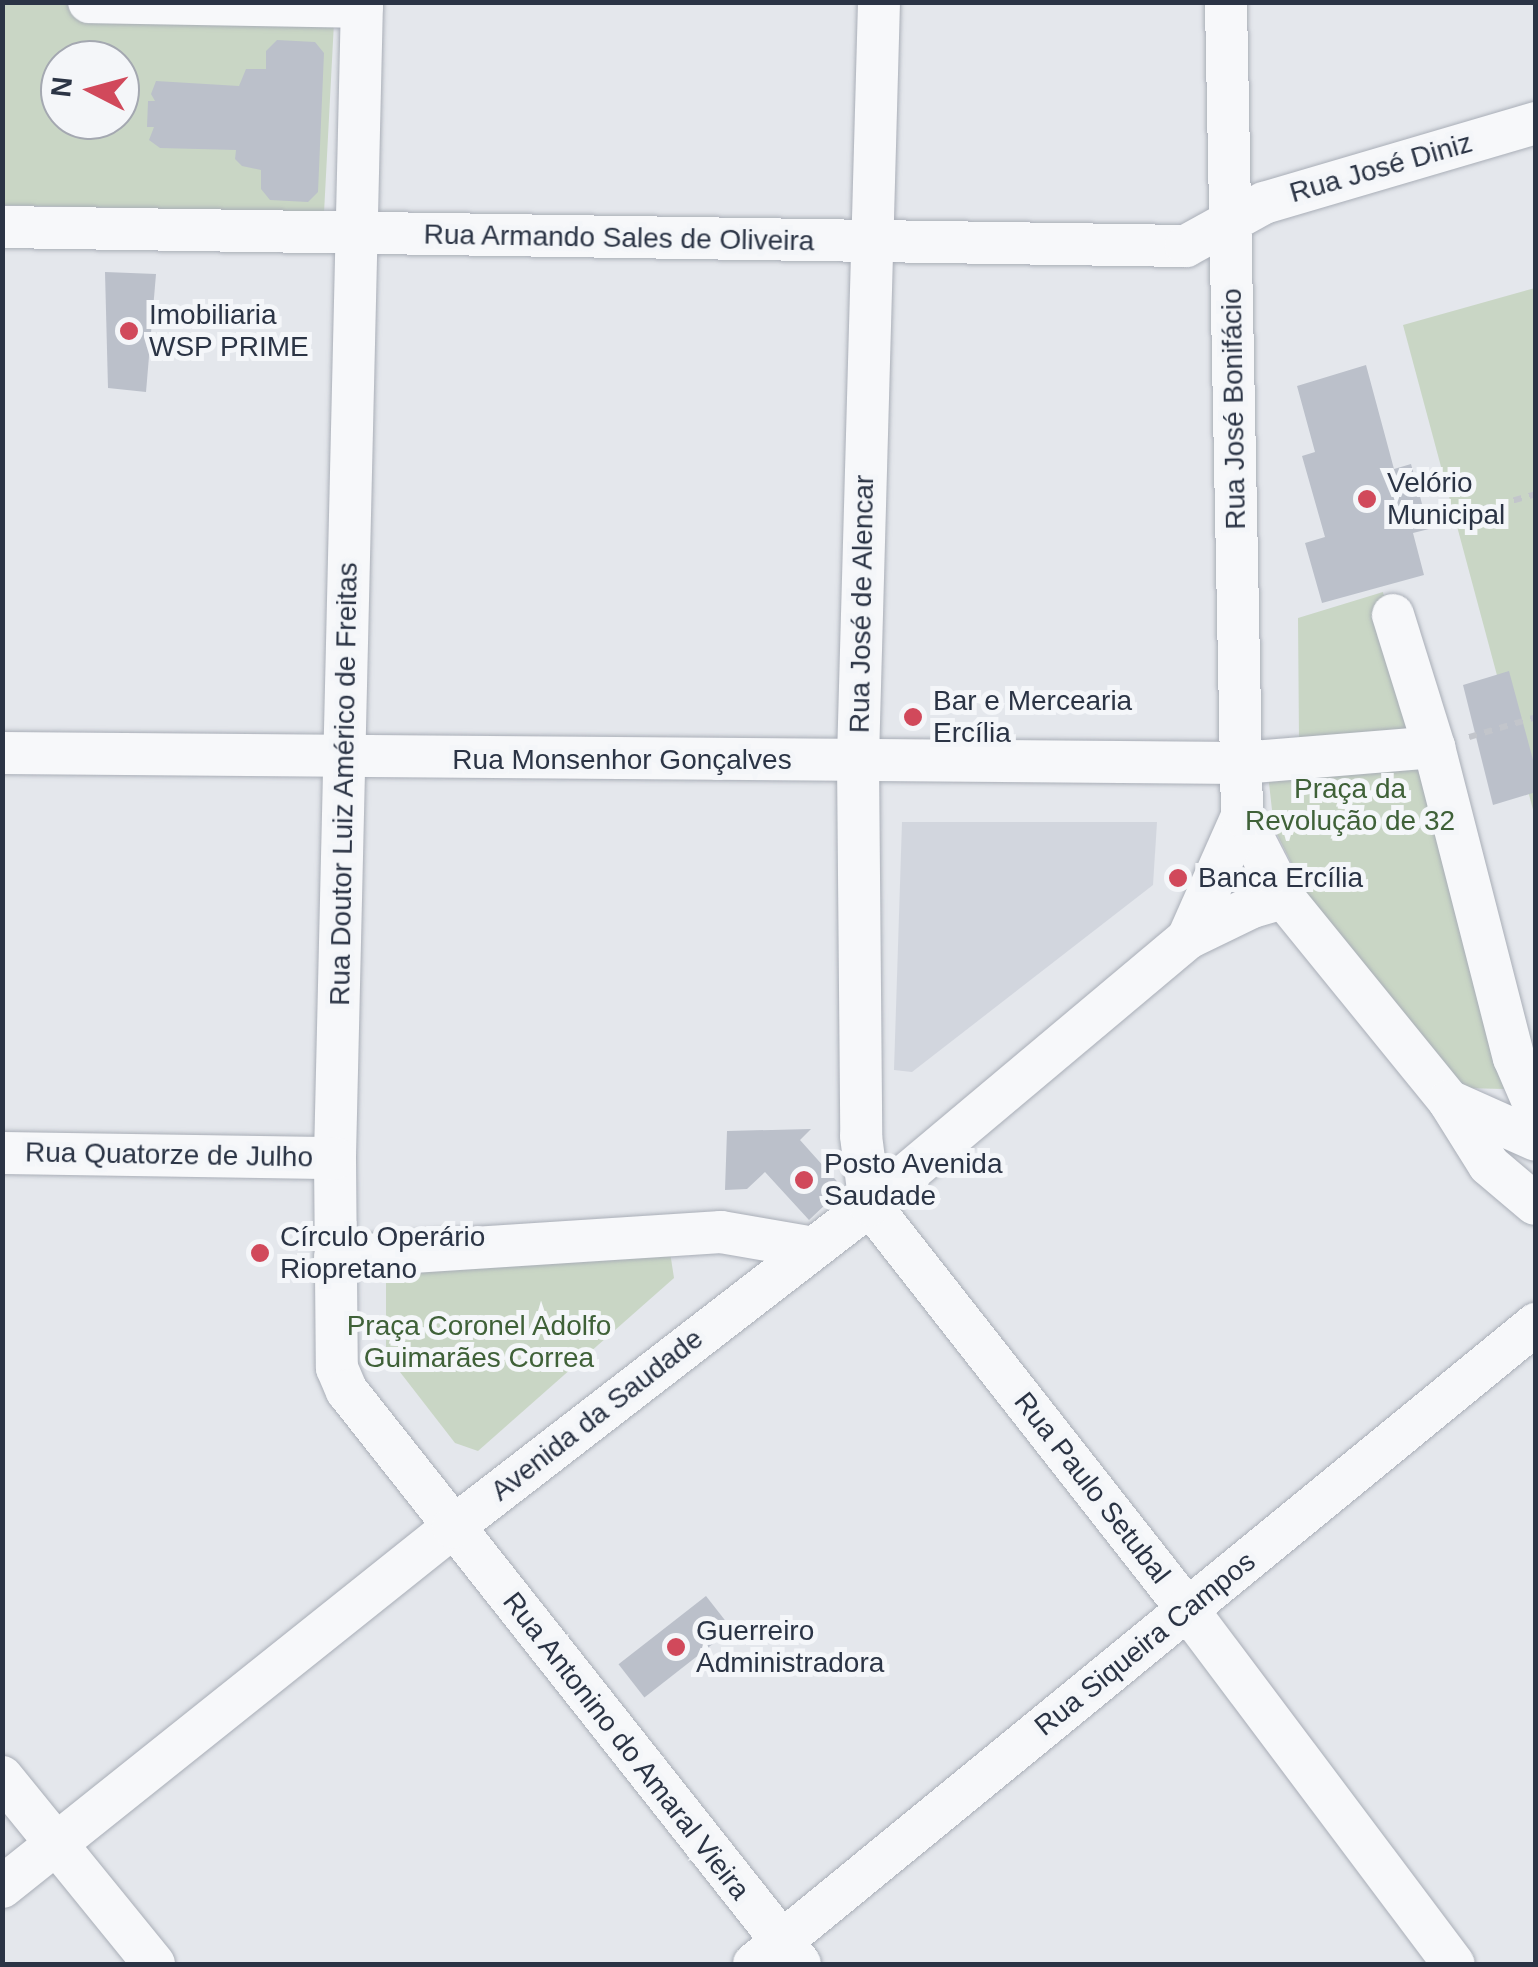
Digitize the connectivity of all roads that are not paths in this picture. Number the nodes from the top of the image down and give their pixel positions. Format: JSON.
{"nodes":[{"id":1,"x":90,"y":2,"type":"edge"},
{"id":2,"x":879,"y":2,"type":"edge"},
{"id":3,"x":1226,"y":2,"type":"edge"},
{"id":4,"x":362,"y":5,"type":"edge"},
{"id":5,"x":1536,"y":124,"type":"edge"},
{"id":6,"x":1229,"y":220,"type":"junction"},
{"id":7,"x":2,"y":227,"type":"edge"},
{"id":8,"x":357,"y":234,"type":"junction"},
{"id":9,"x":871,"y":242,"type":"junction"},
{"id":10,"x":1394,"y":615,"type":"dead end"},
{"id":11,"x":1434,"y":746,"type":"junction"},
{"id":12,"x":2,"y":753,"type":"edge"},
{"id":13,"x":345,"y":758,"type":"junction"},
{"id":14,"x":858,"y":760,"type":"junction"},
{"id":15,"x":1241,"y":763,"type":"junction"},
{"id":16,"x":1242,"y":816,"type":"junction"},
{"id":17,"x":1284,"y":898,"type":"junction"},
{"id":18,"x":1188,"y":938,"type":"junction"},
{"id":19,"x":1525,"y":1066,"type":"edge"},
{"id":20,"x":1449,"y":1100,"type":"junction"},
{"id":21,"x":1536,"y":1109,"type":"edge"},
{"id":22,"x":1536,"y":1140,"type":"edge"},
{"id":23,"x":2,"y":1153,"type":"edge"},
{"id":24,"x":335,"y":1158,"type":"junction"},
{"id":25,"x":1536,"y":1179,"type":"edge"},
{"id":26,"x":870,"y":1205,"type":"junction"},
{"id":27,"x":1535,"y":1205,"type":"edge"},
{"id":28,"x":814,"y":1248,"type":"junction"},
{"id":29,"x":335,"y":1257,"type":"junction"},
{"id":30,"x":1536,"y":1324,"type":"edge"},
{"id":31,"x":452,"y":1527,"type":"junction"},
{"id":32,"x":1187,"y":1609,"type":"junction"},
{"id":33,"x":2,"y":1777,"type":"edge"},
{"id":34,"x":56,"y":1844,"type":"junction"},
{"id":35,"x":2,"y":1887,"type":"edge"},
{"id":36,"x":779,"y":1957,"type":"edge"},
{"id":37,"x":154,"y":1964,"type":"edge"},
{"id":38,"x":1454,"y":1964,"type":"edge"}],
"edges":[{"from":1,"to":4,"type":"street"},
{"from":2,"to":9,"type":"street","name":"Rua José de Alencar"},
{"from":3,"to":6,"type":"street","name":"Rua José Bonifácio"},
{"from":4,"to":8,"type":"street","name":"Rua Doutor Luiz Américo de Freitas"},
{"from":5,"to":6,"type":"street","name":"Rua José Diniz"},
{"from":6,"to":9,"type":"street","name":"Rua Armando Sales de Oliveira"},
{"from":6,"to":15,"type":"street","name":"Rua José Bonifácio"},
{"from":7,"to":8,"type":"street","name":"Rua Armando Sales de Oliveira"},
{"from":8,"to":9,"type":"street","name":"Rua Armando Sales de Oliveira"},
{"from":8,"to":13,"type":"street","name":"Rua Doutor Luiz Américo de Freitas"},
{"from":9,"to":14,"type":"street","name":"Rua José de Alencar"},
{"from":10,"to":11,"type":"street"},
{"from":11,"to":15,"type":"street","name":"Rua Monsenhor Gonçalves"},
{"from":11,"to":19,"type":"street"},
{"from":12,"to":13,"type":"street","name":"Rua Monsenhor Gonçalves"},
{"from":13,"to":14,"type":"street","name":"Rua Monsenhor Gonçalves"},
{"from":13,"to":24,"type":"street","name":"Rua Doutor Luiz Américo de Freitas"},
{"from":14,"to":15,"type":"street","name":"Rua Monsenhor Gonçalves"},
{"from":14,"to":26,"type":"street","name":"Rua José de Alencar"},
{"from":15,"to":16,"type":"street","name":"Rua José Bonifácio"},
{"from":16,"to":17,"type":"street"},
{"from":16,"to":18,"type":"street","name":"Avenida da Saudade"},
{"from":17,"to":18,"type":"street","name":"Avenida da Saudade"},
{"from":17,"to":20,"type":"street"},
{"from":18,"to":26,"type":"street","name":"Avenida da Saudade"},
{"from":19,"to":21,"type":"street"},
{"from":20,"to":22,"type":"street"},
{"from":20,"to":27,"type":"street"},
{"from":23,"to":24,"type":"street","name":"Rua Quatorze de Julho"},
{"from":24,"to":29,"type":"street","name":"Rua Doutor Luiz Américo de Freitas"},
{"from":25,"to":27,"type":"street"},
{"from":26,"to":28,"type":"street","name":"Avenida da Saudade"},
{"from":26,"to":32,"type":"street","name":"Rua Paulo Setubal"},
{"from":28,"to":29,"type":"street"},
{"from":28,"to":31,"type":"street","name":"Avenida da Saudade"},
{"from":29,"to":31,"type":"street","name":"Rua Doutor Luiz Américo de Freitas"},
{"from":30,"to":32,"type":"street","name":"Rua Siqueira Campos"},
{"from":31,"to":34,"type":"street","name":"Avenida da Saudade"},
{"from":31,"to":36,"type":"street","name":"Rua Antonino do Amaral Vieira"},
{"from":32,"to":36,"type":"street","name":"Rua Siqueira Campos"},
{"from":32,"to":38,"type":"street","name":"Rua Paulo Setubal"},
{"from":33,"to":34,"type":"street"},
{"from":34,"to":35,"type":"street","name":"Avenida da Saudade"},
{"from":34,"to":37,"type":"street"}]}
